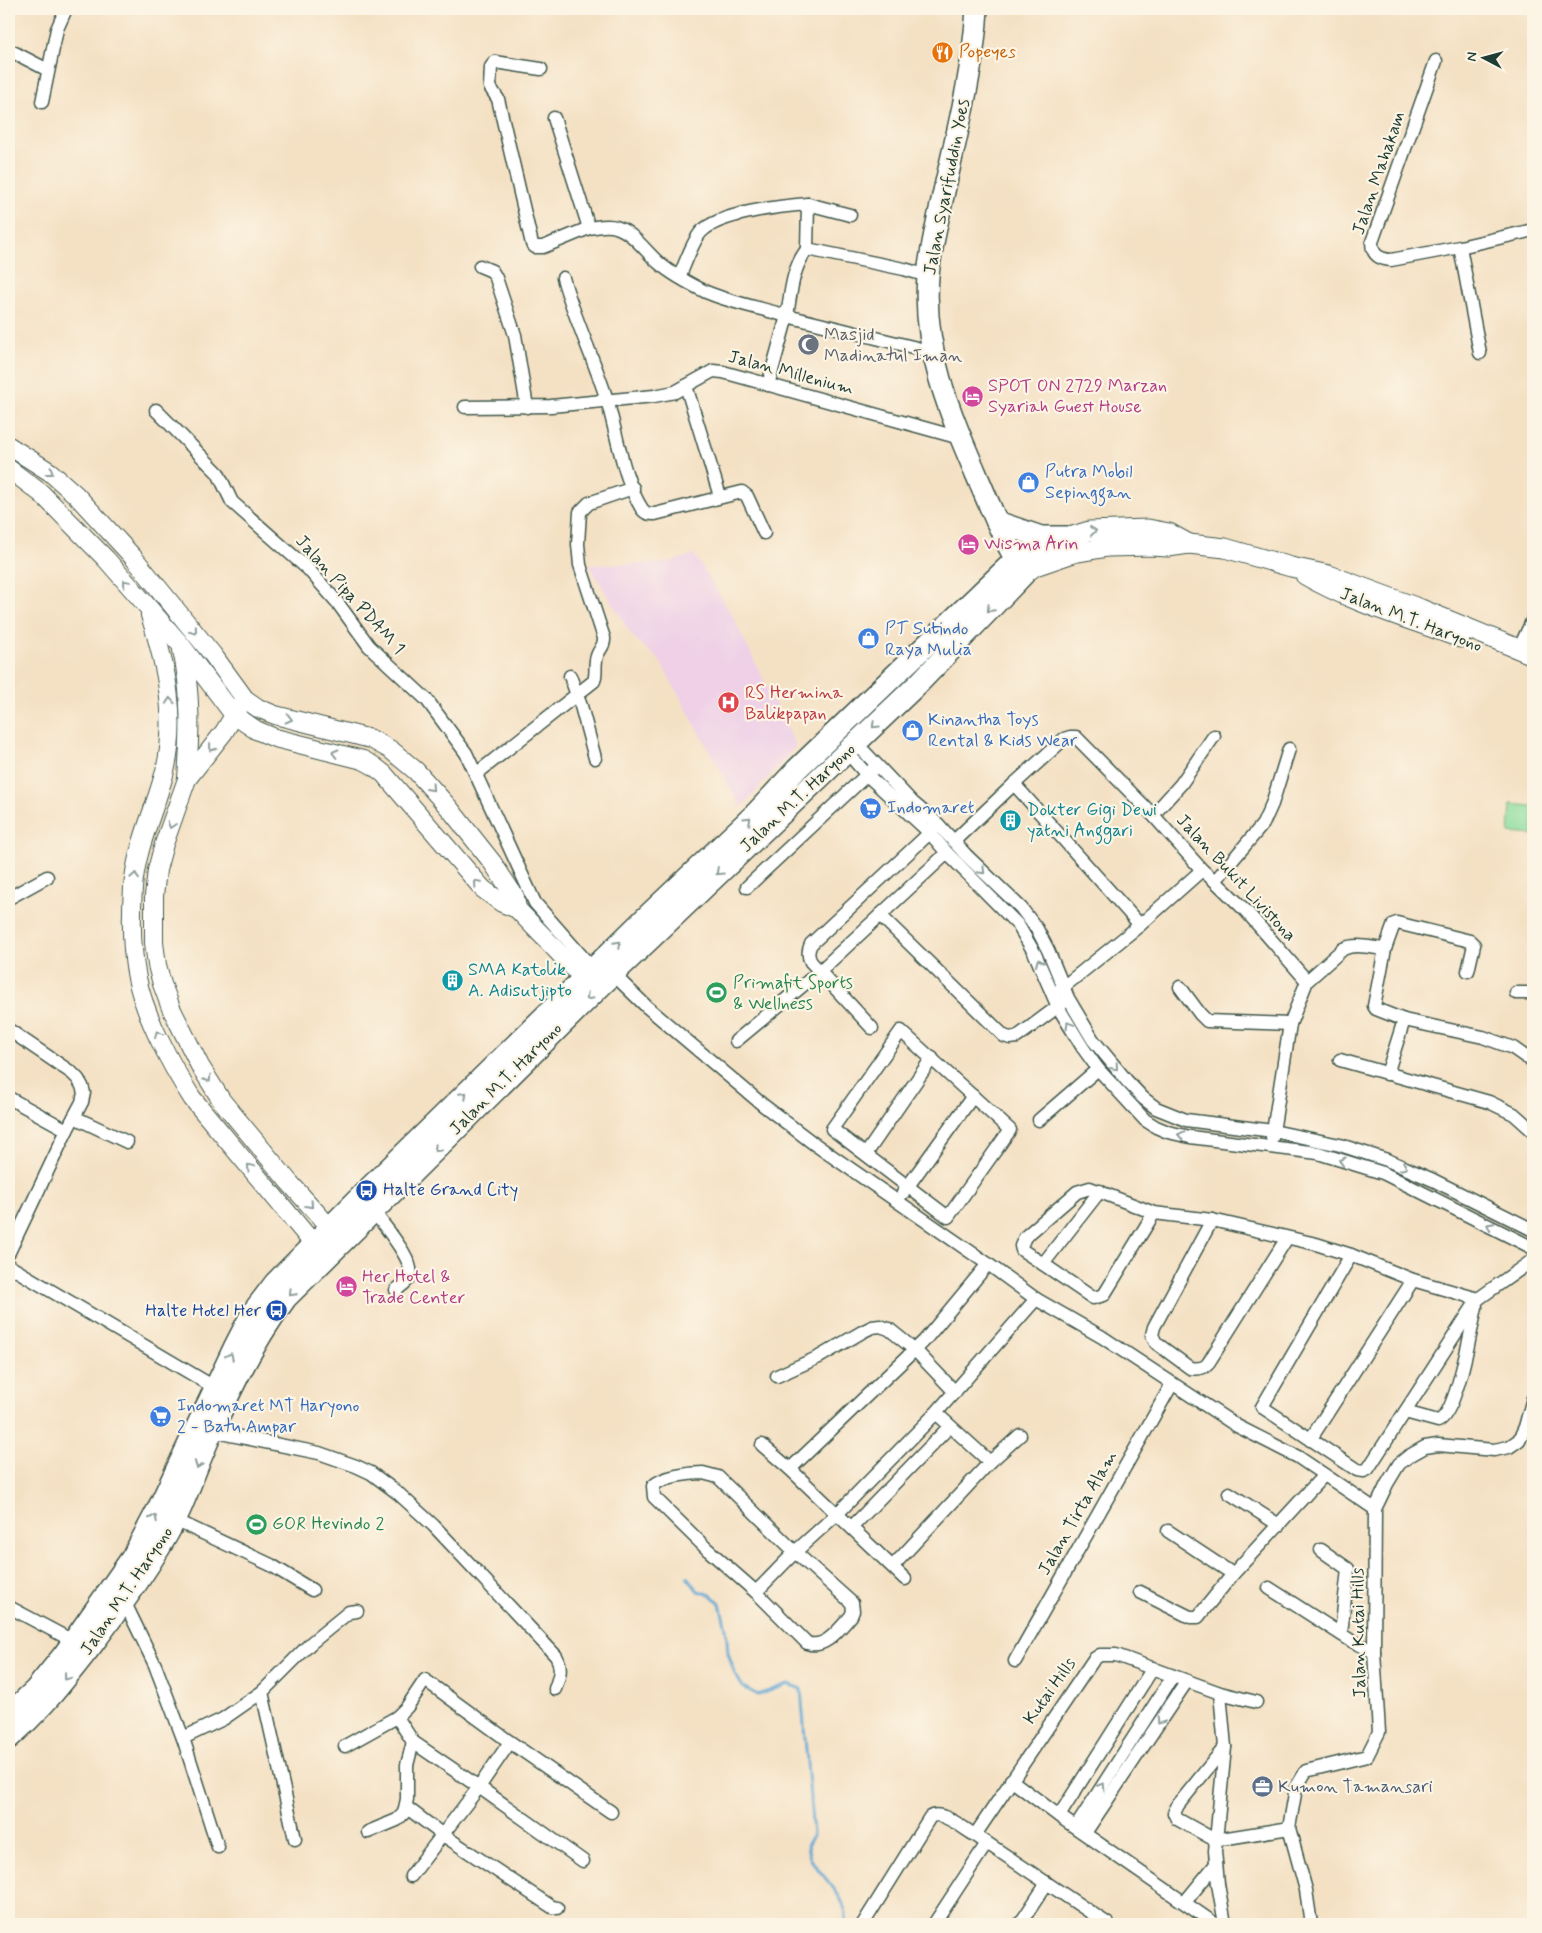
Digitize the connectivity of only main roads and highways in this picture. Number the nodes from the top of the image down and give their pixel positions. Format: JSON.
{"nodes":[{"id":1,"x":977,"y":9,"type":"edge"},
{"id":2,"x":998,"y":522,"type":"junction"},
{"id":3,"x":1067,"y":537,"type":"junction"},
{"id":4,"x":1189,"y":544,"type":"junction"},
{"id":5,"x":1020,"y":567,"type":"junction"},
{"id":6,"x":988,"y":584,"type":"junction"},
{"id":7,"x":1514,"y":650,"type":"edge"},
{"id":8,"x":1533,"y":666,"type":"edge"},
{"id":9,"x":597,"y":974,"type":"junction"},
{"id":10,"x":336,"y":1235,"type":"junction"},
{"id":11,"x":320,"y":1252,"type":"junction"},
{"id":12,"x":204,"y":1430,"type":"junction"},
{"id":13,"x":9,"y":1714,"type":"edge"},
{"id":14,"x":9,"y":1738,"type":"edge"}],
"edges":[{"from":1,"to":2,"type":"highway","name":"Jalan Syarifuddin Yoes"},
{"from":2,"to":3,"type":"highway"},
{"from":2,"to":5,"type":"highway","name":"Jalan Syarifuddin Yoes"},
{"from":2,"to":6,"type":"highway"},
{"from":3,"to":4,"type":"main road","name":"Jalan M.T. Haryono","one_way":true},
{"from":3,"to":5,"type":"main road","name":"Jalan M.T. Haryono"},
{"from":4,"to":5,"type":"main road","name":"Jalan M.T. Haryono"},
{"from":4,"to":7,"type":"main road","name":"Jalan M.T. Haryono"},
{"from":5,"to":6,"type":"highway","name":"Jalan M.T. Haryono"},
{"from":5,"to":9,"type":"highway","name":"Jalan M.T. Haryono","one_way":true},
{"from":9,"to":6,"type":"highway","name":"Jalan M.T. Haryono","one_way":true},
{"from":7,"to":8,"type":"main road","name":"Jalan M.T. Haryono"},
{"from":10,"to":9,"type":"highway","name":"Jalan M.T. Haryono","one_way":true},
{"from":9,"to":10,"type":"highway","name":"Jalan M.T. Haryono","one_way":true},
{"from":10,"to":11,"type":"highway","name":"Jalan M.T. Haryono"},
{"from":11,"to":12,"type":"highway","name":"Jalan M.T. Haryono","one_way":true},
{"from":12,"to":11,"type":"highway","name":"Jalan M.T. Haryono","one_way":true},
{"from":13,"to":12,"type":"highway","name":"Jalan M.T. Haryono","one_way":true},
{"from":12,"to":14,"type":"highway","name":"Jalan M.T. Haryono","one_way":true}]}
